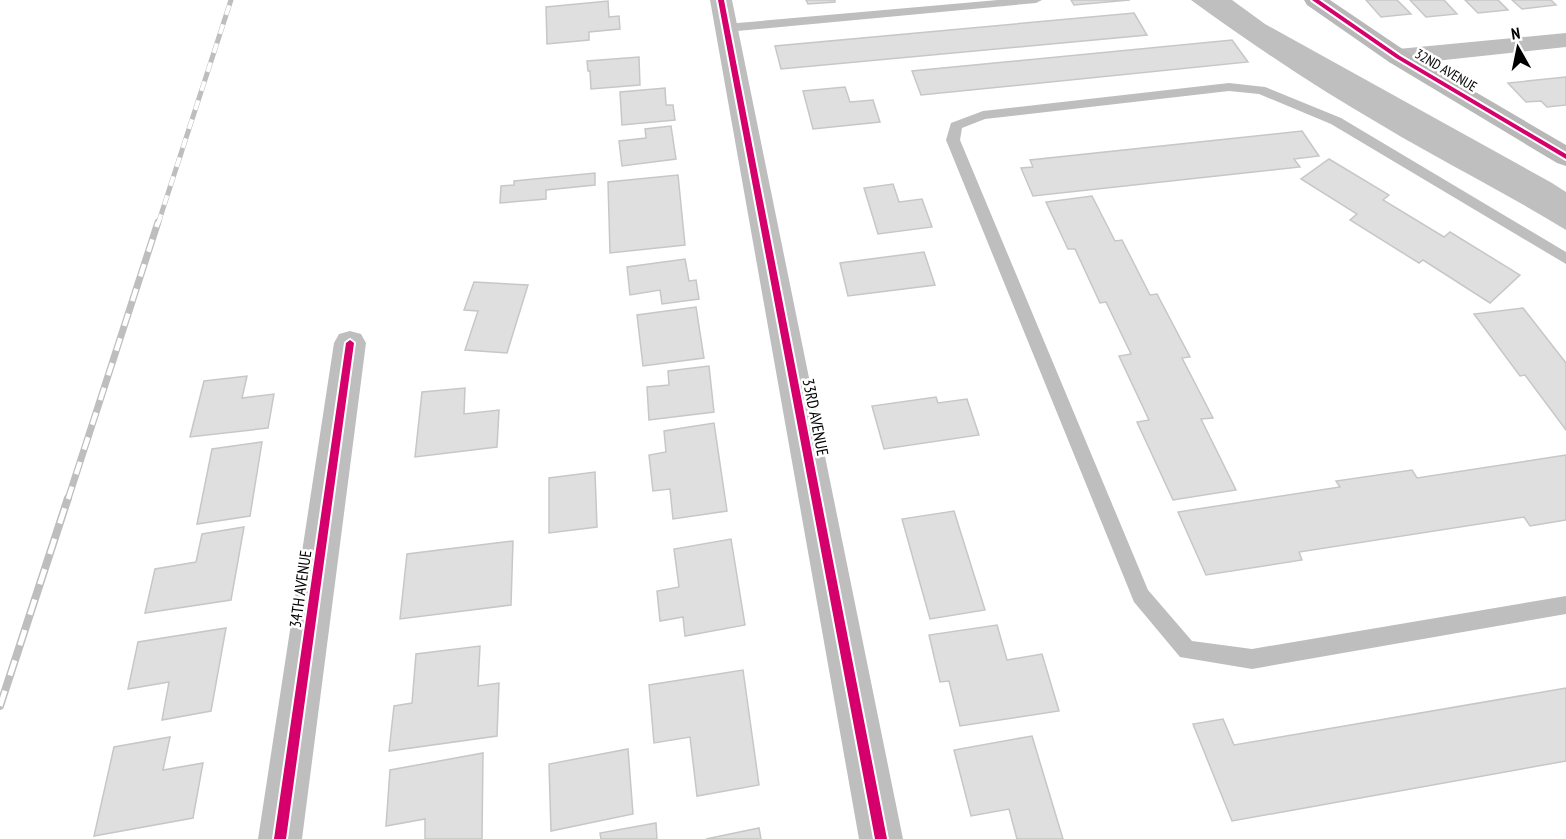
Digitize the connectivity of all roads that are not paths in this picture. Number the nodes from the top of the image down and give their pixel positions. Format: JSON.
{"nodes":[{"id":1,"x":1036,"y":0,"type":"edge"},
{"id":2,"x":1315,"y":0,"type":"edge"},
{"id":3,"x":724,"y":14,"type":"edge"},
{"id":4,"x":1566,"y":40,"type":"edge"},
{"id":5,"x":1398,"y":57,"type":"junction"},
{"id":6,"x":1566,"y":157,"type":"edge"},
{"id":7,"x":1566,"y":259,"type":"edge"},
{"id":8,"x":350,"y":343,"type":"dead end"},
{"id":9,"x":1566,"y":605,"type":"edge"},
{"id":10,"x":280,"y":839,"type":"edge"},
{"id":11,"x":881,"y":839,"type":"edge"}],
"edges":[{"from":1,"to":3,"type":"lane"},
{"from":2,"to":5,"type":"street","name":"32ND AVENUE"},
{"from":3,"to":11,"type":"street","name":"33RD AVENUE"},
{"from":4,"to":5,"type":"street"},
{"from":5,"to":6,"type":"street","name":"32ND AVENUE"},
{"from":7,"to":9,"type":"lane"},
{"from":8,"to":10,"type":"street","name":"34TH AVENUE"}]}
